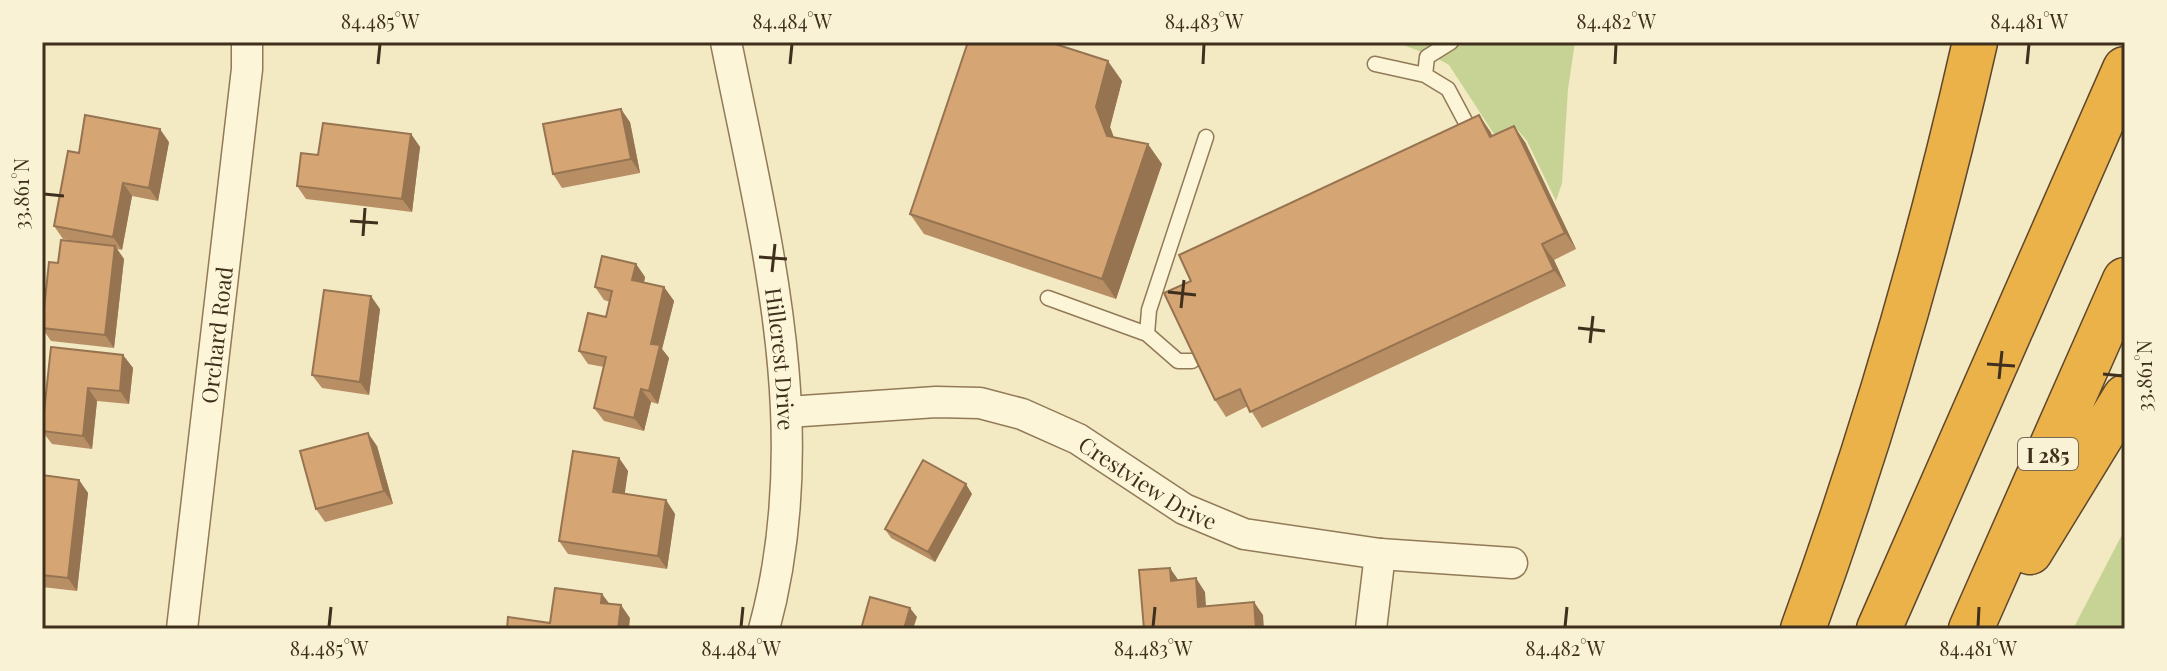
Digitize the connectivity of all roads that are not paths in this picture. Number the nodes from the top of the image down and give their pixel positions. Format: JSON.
{"nodes":[{"id":1,"x":247,"y":42,"type":"edge"},
{"id":2,"x":726,"y":42,"type":"edge"},
{"id":3,"x":1451,"y":42,"type":"edge"},
{"id":4,"x":1975,"y":42,"type":"edge"},
{"id":5,"x":1375,"y":64,"type":"dead end"},
{"id":6,"x":2125,"y":69,"type":"edge"},
{"id":7,"x":1425,"y":75,"type":"junction"},
{"id":8,"x":1206,"y":137,"type":"dead end"},
{"id":9,"x":1474,"y":138,"type":"edge"},
{"id":10,"x":2125,"y":280,"type":"edge"},
{"id":11,"x":1048,"y":298,"type":"dead end"},
{"id":12,"x":1147,"y":334,"type":"junction"},
{"id":13,"x":1192,"y":361,"type":"edge"},
{"id":14,"x":2125,"y":397,"type":"edge"},
{"id":15,"x":788,"y":412,"type":"junction"},
{"id":16,"x":1380,"y":554,"type":"junction"},
{"id":17,"x":1512,"y":563,"type":"dead end"},
{"id":18,"x":182,"y":629,"type":"edge"},
{"id":19,"x":764,"y":629,"type":"edge"},
{"id":20,"x":1371,"y":629,"type":"edge"},
{"id":21,"x":1803,"y":629,"type":"edge"},
{"id":22,"x":1879,"y":629,"type":"edge"},
{"id":23,"x":1971,"y":629,"type":"edge"},
{"id":24,"x":1983,"y":629,"type":"edge"}],
"edges":[{"from":1,"to":18,"type":"street","name":"Orchard Road"},
{"from":2,"to":15,"type":"street","name":"Hillcrest Drive"},
{"from":3,"to":7,"type":"lane"},
{"from":4,"to":21,"type":"highway"},
{"from":5,"to":7,"type":"lane"},
{"from":6,"to":22,"type":"highway"},
{"from":7,"to":9,"type":"lane"},
{"from":8,"to":12,"type":"lane"},
{"from":10,"to":23,"type":"highway","number":"I 285"},
{"from":11,"to":12,"type":"lane"},
{"from":12,"to":13,"type":"lane"},
{"from":14,"to":24,"type":"highway"},
{"from":15,"to":16,"type":"street","name":"Crestview Drive"},
{"from":15,"to":19,"type":"street","name":"Hillcrest Drive"},
{"from":16,"to":17,"type":"street","name":"Crestview Drive"},
{"from":16,"to":20,"type":"street"}]}
